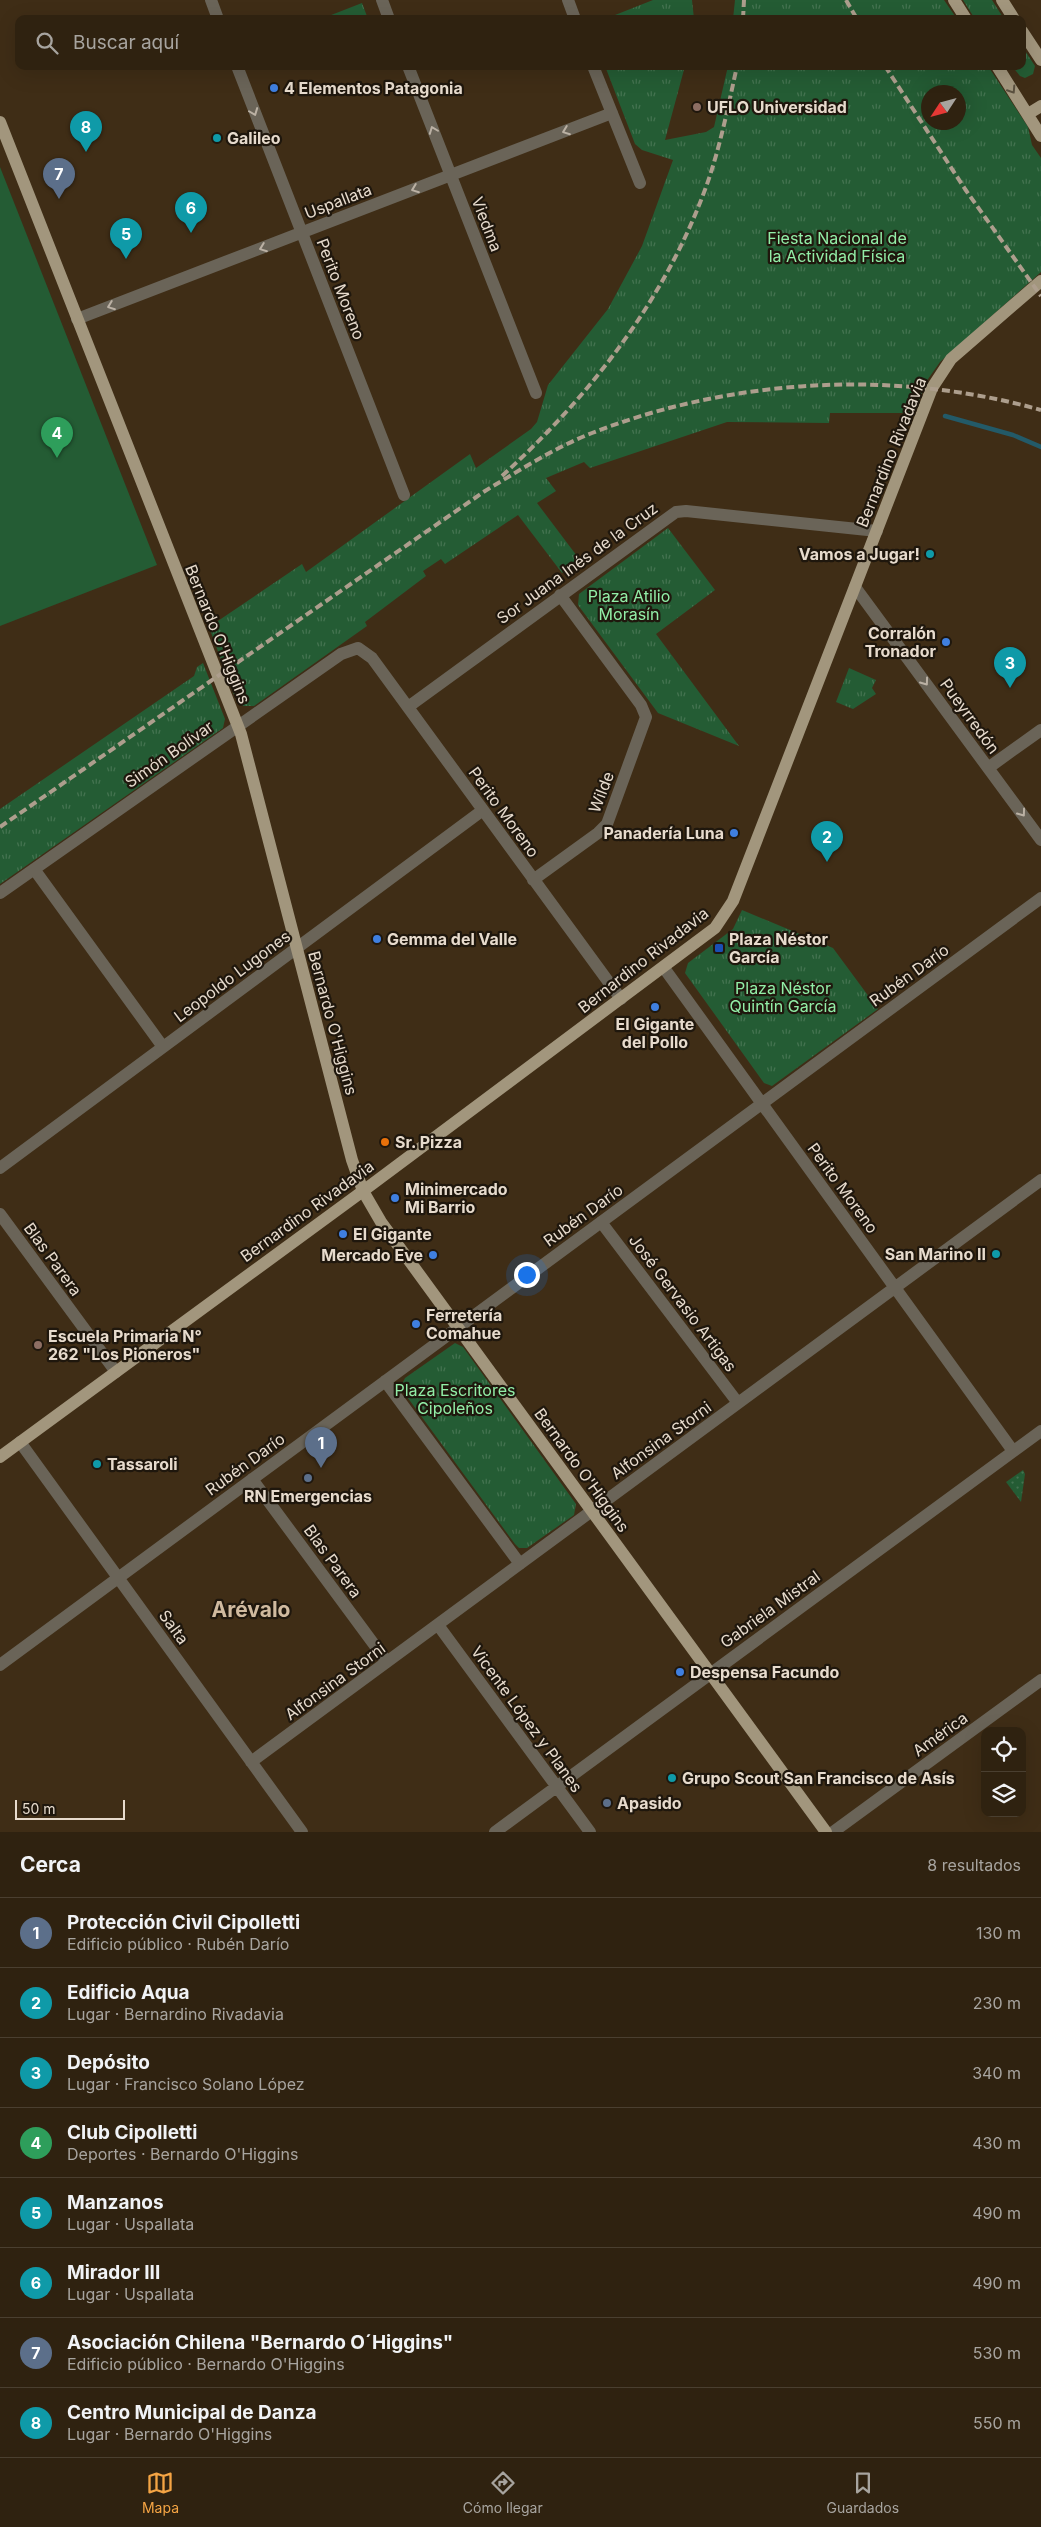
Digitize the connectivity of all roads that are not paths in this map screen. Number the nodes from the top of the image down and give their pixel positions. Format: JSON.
{"nodes":[{"id":1,"x":211,"y":0,"type":"edge"},
{"id":2,"x":382,"y":0,"type":"edge"},
{"id":3,"x":568,"y":0,"type":"edge"},
{"id":4,"x":954,"y":0,"type":"edge"},
{"id":5,"x":1002,"y":0,"type":"edge"},
{"id":6,"x":217,"y":15,"type":"edge"},
{"id":7,"x":388,"y":15,"type":"edge"},
{"id":8,"x":574,"y":15,"type":"edge"},
{"id":9,"x":963,"y":15,"type":"edge"},
{"id":10,"x":1011,"y":15,"type":"edge"},
{"id":11,"x":1026,"y":37,"type":"edge"},
{"id":12,"x":1041,"y":60,"type":"edge"},
{"id":13,"x":239,"y":70,"type":"edge"},
{"id":14,"x":410,"y":70,"type":"edge"},
{"id":15,"x":596,"y":70,"type":"edge"},
{"id":16,"x":1000,"y":70,"type":"edge"},
{"id":17,"x":1041,"y":106,"type":"edge"},
{"id":18,"x":612,"y":114,"type":"junction"},
{"id":19,"x":1028,"y":114,"type":"junction"},
{"id":20,"x":0,"y":122,"type":"edge"},
{"id":21,"x":1041,"y":136,"type":"edge"},
{"id":22,"x":451,"y":175,"type":"junction"},
{"id":23,"x":640,"y":183,"type":"dead end"},
{"id":24,"x":301,"y":233,"type":"junction"},
{"id":25,"x":1041,"y":282,"type":"edge"},
{"id":26,"x":77,"y":319,"type":"junction"},
{"id":27,"x":536,"y":394,"type":"dead end"},
{"id":28,"x":404,"y":495,"type":"dead end"},
{"id":29,"x":877,"y":531,"type":"junction"},
{"id":30,"x":855,"y":587,"type":"junction"},
{"id":31,"x":560,"y":595,"type":"junction"},
{"id":32,"x":358,"y":648,"type":"joint"},
{"id":33,"x":408,"y":707,"type":"junction"},
{"id":34,"x":238,"y":726,"type":"junction"},
{"id":35,"x":1041,"y":730,"type":"edge"},
{"id":36,"x":988,"y":768,"type":"junction"},
{"id":37,"x":483,"y":810,"type":"junction"},
{"id":38,"x":1041,"y":840,"type":"edge"},
{"id":39,"x":34,"y":869,"type":"junction"},
{"id":40,"x":534,"y":880,"type":"junction"},
{"id":41,"x":0,"y":892,"type":"edge"},
{"id":42,"x":1041,"y":898,"type":"edge"},
{"id":43,"x":297,"y":948,"type":"junction"},
{"id":44,"x":664,"y":968,"type":"junction"},
{"id":45,"x":621,"y":999,"type":"junction"},
{"id":46,"x":163,"y":1047,"type":"junction"},
{"id":47,"x":762,"y":1104,"type":"junction"},
{"id":48,"x":0,"y":1168,"type":"edge"},
{"id":49,"x":1041,"y":1180,"type":"edge"},
{"id":50,"x":363,"y":1191,"type":"junction"},
{"id":51,"x":0,"y":1214,"type":"edge"},
{"id":52,"x":601,"y":1222,"type":"junction"},
{"id":53,"x":895,"y":1288,"type":"junction"},
{"id":54,"x":458,"y":1327,"type":"junction"},
{"id":55,"x":116,"y":1372,"type":"junction"},
{"id":56,"x":385,"y":1382,"type":"junction"},
{"id":57,"x":738,"y":1403,"type":"junction"},
{"id":58,"x":1041,"y":1431,"type":"edge"},
{"id":59,"x":20,"y":1442,"type":"junction"},
{"id":60,"x":1013,"y":1451,"type":"junction"},
{"id":61,"x":0,"y":1456,"type":"edge"},
{"id":62,"x":252,"y":1479,"type":"junction"},
{"id":63,"x":592,"y":1511,"type":"junction"},
{"id":64,"x":520,"y":1564,"type":"junction"},
{"id":65,"x":118,"y":1578,"type":"junction"},
{"id":66,"x":438,"y":1625,"type":"junction"},
{"id":67,"x":387,"y":1662,"type":"junction"},
{"id":68,"x":0,"y":1665,"type":"edge"},
{"id":69,"x":710,"y":1673,"type":"junction"},
{"id":70,"x":1041,"y":1680,"type":"edge"},
{"id":71,"x":251,"y":1762,"type":"junction"},
{"id":72,"x":557,"y":1787,"type":"junction"},
{"id":73,"x":302,"y":1832,"type":"edge"},
{"id":74,"x":496,"y":1832,"type":"edge"},
{"id":75,"x":590,"y":1832,"type":"edge"},
{"id":76,"x":826,"y":1832,"type":"edge"},
{"id":77,"x":833,"y":1832,"type":"edge"}],
"edges":[{"from":1,"to":6,"type":"street"},
{"from":2,"to":7,"type":"street"},
{"from":3,"to":8,"type":"street"},
{"from":4,"to":9,"type":"main road"},
{"from":5,"to":10,"type":"main road"},
{"from":11,"to":12,"type":"main road"},
{"from":13,"to":24,"type":"street","name":"Perito Moreno","one_way":true},
{"from":22,"to":14,"type":"street","name":"Viedma","one_way":true},
{"from":15,"to":18,"type":"street"},
{"from":16,"to":19,"type":"main road","one_way":true},
{"from":17,"to":19,"type":"main road"},
{"from":18,"to":22,"type":"street","name":"Uspallata","one_way":true},
{"from":18,"to":23,"type":"street"},
{"from":19,"to":21,"type":"main road"},
{"from":20,"to":26,"type":"main road","name":"Bernardo O'Higgins"},
{"from":22,"to":24,"type":"street","name":"Uspallata","one_way":true},
{"from":22,"to":27,"type":"street","name":"Viedma"},
{"from":24,"to":26,"type":"street","name":"Uspallata","one_way":true},
{"from":24,"to":28,"type":"street","name":"Perito Moreno"},
{"from":25,"to":29,"type":"main road","name":"Bernardino Rivadavia"},
{"from":26,"to":34,"type":"main road","name":"Bernardo O'Higgins"},
{"from":29,"to":30,"type":"main road","name":"Bernardino Rivadavia"},
{"from":29,"to":31,"type":"street","name":"Sor Juana Inés de la Cruz"},
{"from":30,"to":36,"type":"street","name":"Pueyrredón","one_way":true},
{"from":30,"to":44,"type":"main road","name":"Bernardino Rivadavia"},
{"from":31,"to":33,"type":"street","name":"Sor Juana Inés de la Cruz"},
{"from":31,"to":40,"type":"street","name":"Wilde"},
{"from":32,"to":33,"type":"street","name":"Perito Moreno"},
{"from":32,"to":34,"type":"street","name":"Simón Bolívar"},
{"from":33,"to":37,"type":"street","name":"Perito Moreno"},
{"from":34,"to":39,"type":"street","name":"Simón Bolívar"},
{"from":34,"to":43,"type":"main road","name":"Bernardo O'Higgins"},
{"from":35,"to":36,"type":"street"},
{"from":36,"to":38,"type":"street","name":"Pueyrredón","one_way":true},
{"from":37,"to":40,"type":"street","name":"Perito Moreno"},
{"from":37,"to":43,"type":"street","name":"Leopoldo Lugones"},
{"from":39,"to":41,"type":"street","name":"Simón Bolívar"},
{"from":39,"to":46,"type":"street"},
{"from":40,"to":45,"type":"street","name":"Perito Moreno"},
{"from":42,"to":47,"type":"street","name":"Rubén Darío"},
{"from":43,"to":46,"type":"street","name":"Leopoldo Lugones"},
{"from":43,"to":50,"type":"main road","name":"Bernardo O'Higgins"},
{"from":44,"to":45,"type":"main road","name":"Bernardino Rivadavia"},
{"from":44,"to":47,"type":"street","name":"Perito Moreno"},
{"from":45,"to":50,"type":"main road","name":"Bernardino Rivadavia"},
{"from":46,"to":48,"type":"street","name":"Leopoldo Lugones"},
{"from":47,"to":52,"type":"street","name":"Rubén Darío"},
{"from":47,"to":53,"type":"street","name":"Perito Moreno"},
{"from":49,"to":53,"type":"street","name":"Alfonsina Storni"},
{"from":50,"to":54,"type":"main road","name":"Bernardo O'Higgins"},
{"from":50,"to":55,"type":"main road","name":"Bernardino Rivadavia"},
{"from":51,"to":55,"type":"street","name":"Blas Parera"},
{"from":52,"to":54,"type":"street","name":"Rubén Darío"},
{"from":52,"to":57,"type":"street","name":"José Gervasio Artigas"},
{"from":53,"to":57,"type":"street","name":"Alfonsina Storni"},
{"from":53,"to":60,"type":"street","name":"Perito Moreno"},
{"from":54,"to":56,"type":"street","name":"Rubén Darío"},
{"from":54,"to":63,"type":"main road","name":"Bernardo O'Higgins"},
{"from":55,"to":59,"type":"main road","name":"Bernardino Rivadavia"},
{"from":56,"to":62,"type":"street","name":"Rubén Darío"},
{"from":56,"to":64,"type":"street"},
{"from":57,"to":63,"type":"street","name":"Alfonsina Storni"},
{"from":58,"to":60,"type":"street","name":"Gabriela Mistral"},
{"from":59,"to":61,"type":"main road","name":"Bernardino Rivadavia"},
{"from":59,"to":65,"type":"street","name":"Salta"},
{"from":60,"to":69,"type":"street","name":"Gabriela Mistral"},
{"from":62,"to":65,"type":"street","name":"Rubén Darío"},
{"from":62,"to":67,"type":"street","name":"Blas Parera"},
{"from":63,"to":64,"type":"street","name":"Alfonsina Storni"},
{"from":63,"to":69,"type":"main road","name":"Bernardo O'Higgins"},
{"from":64,"to":66,"type":"street","name":"Alfonsina Storni"},
{"from":65,"to":68,"type":"street","name":"Rubén Darío"},
{"from":65,"to":71,"type":"street","name":"Salta"},
{"from":66,"to":67,"type":"street","name":"Alfonsina Storni"},
{"from":66,"to":72,"type":"street","name":"Vicente López y Planes"},
{"from":67,"to":71,"type":"street","name":"Alfonsina Storni"},
{"from":69,"to":72,"type":"street","name":"Gabriela Mistral"},
{"from":69,"to":76,"type":"main road","name":"Bernardo O'Higgins"},
{"from":70,"to":77,"type":"street","name":"América"},
{"from":71,"to":73,"type":"street","name":"Salta"},
{"from":72,"to":74,"type":"street","name":"Gabriela Mistral"},
{"from":72,"to":75,"type":"street","name":"Vicente López y Planes"}]}
